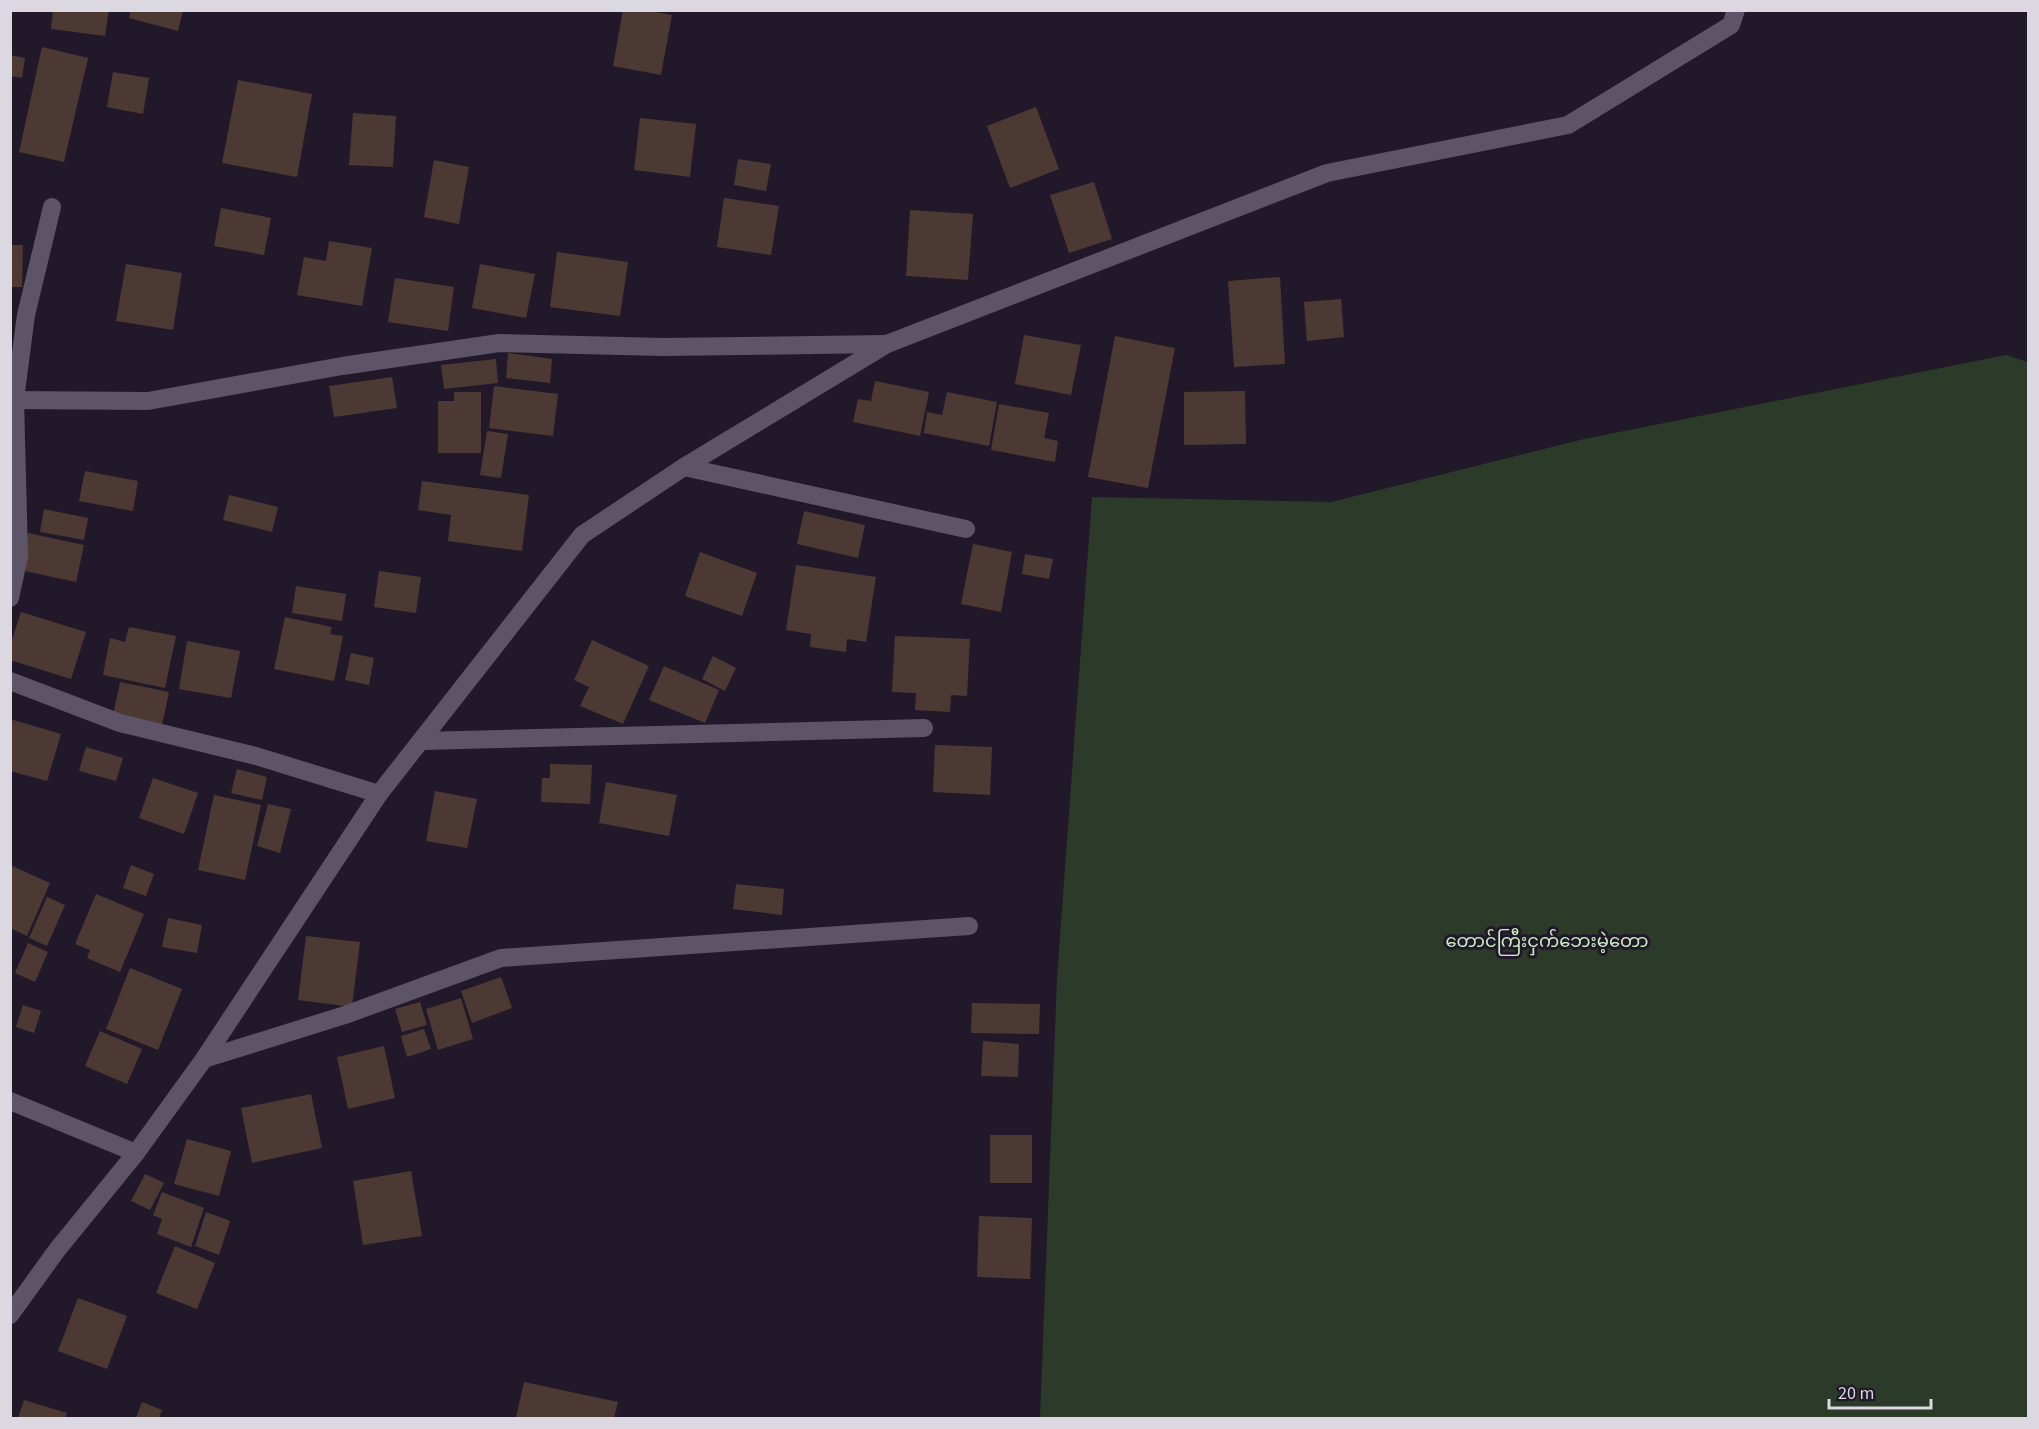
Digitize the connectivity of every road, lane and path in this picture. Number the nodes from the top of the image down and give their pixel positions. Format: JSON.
{"nodes":[{"id":1,"x":1736,"y":10,"type":"edge"},
{"id":2,"x":52,"y":207,"type":"dead end"},
{"id":3,"x":887,"y":344,"type":"junction"},
{"id":4,"x":13,"y":399,"type":"edge"},
{"id":5,"x":684,"y":466,"type":"junction"},
{"id":6,"x":966,"y":529,"type":"dead end"},
{"id":7,"x":10,"y":598,"type":"edge"},
{"id":8,"x":10,"y":681,"type":"edge"},
{"id":9,"x":924,"y":728,"type":"dead end"},
{"id":10,"x":423,"y":741,"type":"junction"},
{"id":11,"x":379,"y":794,"type":"junction"},
{"id":12,"x":969,"y":926,"type":"dead end"},
{"id":13,"x":204,"y":1059,"type":"junction"},
{"id":14,"x":10,"y":1101,"type":"edge"},
{"id":15,"x":136,"y":1153,"type":"junction"},
{"id":16,"x":10,"y":1315,"type":"edge"}],
"edges":[{"from":1,"to":3,"type":"street"},
{"from":2,"to":4,"type":"street"},
{"from":3,"to":4,"type":"street"},
{"from":3,"to":5,"type":"street"},
{"from":4,"to":7,"type":"street"},
{"from":5,"to":6,"type":"street"},
{"from":5,"to":10,"type":"street"},
{"from":8,"to":11,"type":"street"},
{"from":9,"to":10,"type":"street"},
{"from":10,"to":11,"type":"street"},
{"from":11,"to":13,"type":"street"},
{"from":12,"to":13,"type":"street"},
{"from":13,"to":15,"type":"street"},
{"from":14,"to":15,"type":"street"},
{"from":15,"to":16,"type":"street"}]}
